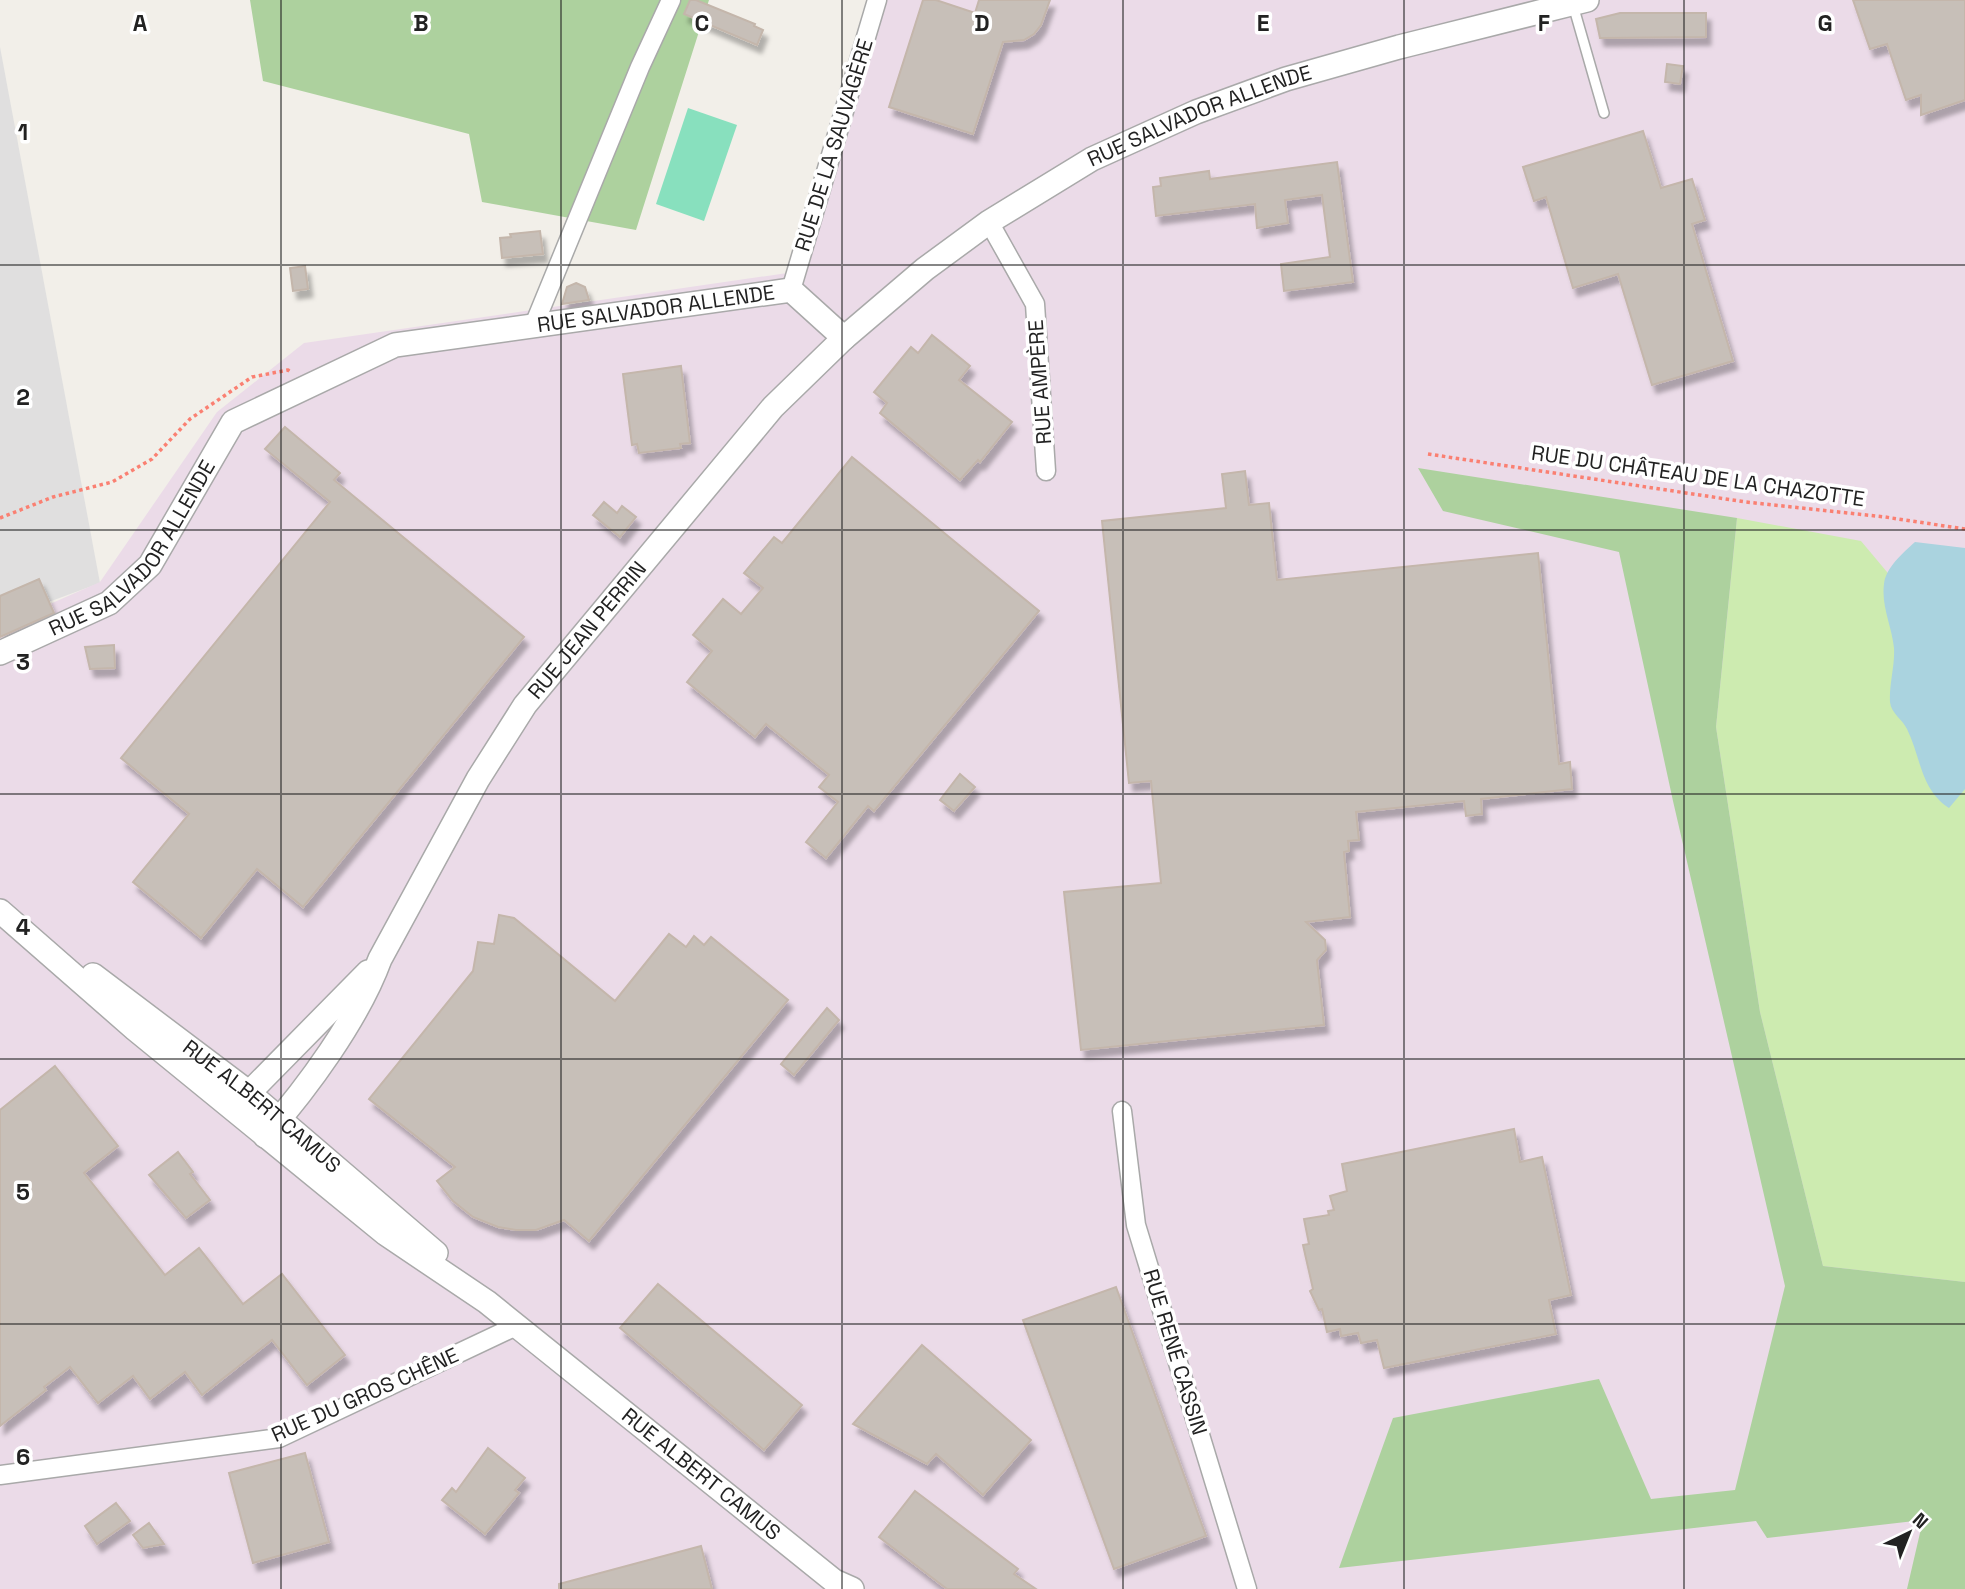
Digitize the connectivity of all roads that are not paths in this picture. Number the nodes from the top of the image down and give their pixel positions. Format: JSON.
{"nodes":[{"id":1,"x":671,"y":0,"type":"edge"},
{"id":2,"x":877,"y":0,"type":"edge"},
{"id":3,"x":1580,"y":2,"type":"edge"},
{"id":4,"x":1604,"y":113,"type":"dead end"},
{"id":5,"x":989,"y":222,"type":"junction"},
{"id":6,"x":791,"y":290,"type":"junction"},
{"id":7,"x":534,"y":326,"type":"junction"},
{"id":8,"x":844,"y":338,"type":"junction"},
{"id":9,"x":1046,"y":471,"type":"dead end"},
{"id":10,"x":0,"y":653,"type":"edge"},
{"id":11,"x":0,"y":912,"type":"edge"},
{"id":12,"x":380,"y":960,"type":"junction"},
{"id":13,"x":241,"y":1101,"type":"junction"},
{"id":14,"x":1122,"y":1111,"type":"dead end"},
{"id":15,"x":272,"y":1127,"type":"junction"},
{"id":16,"x":516,"y":1326,"type":"junction"},
{"id":17,"x":0,"y":1475,"type":"edge"},
{"id":18,"x":852,"y":1589,"type":"edge"},
{"id":19,"x":1247,"y":1589,"type":"edge"}],
"edges":[{"from":1,"to":7,"type":"street"},
{"from":2,"to":6,"type":"street","name":"RUE DE LA SAUVAGÈRE"},
{"from":3,"to":4,"type":"lane"},
{"from":3,"to":5,"type":"street","name":"RUE SALVADOR ALLENDE"},
{"from":5,"to":8,"type":"street","name":"RUE SALVADOR ALLENDE"},
{"from":5,"to":9,"type":"street","name":"RUE AMPÈRE"},
{"from":6,"to":7,"type":"street","name":"RUE SALVADOR ALLENDE"},
{"from":6,"to":8,"type":"street","name":"RUE SALVADOR ALLENDE"},
{"from":7,"to":10,"type":"street","name":"RUE SALVADOR ALLENDE"},
{"from":8,"to":12,"type":"street","name":"RUE JEAN PERRIN"},
{"from":11,"to":13,"type":"street","name":"RUE ALBERT CAMUS"},
{"from":12,"to":13,"type":"street","name":"RUE JEAN PERRIN"},
{"from":12,"to":15,"type":"street","name":"RUE JEAN PERRIN"},
{"from":13,"to":15,"type":"street","name":"RUE ALBERT CAMUS"},
{"from":14,"to":19,"type":"street","name":"RUE RENÉ CASSIN"},
{"from":15,"to":16,"type":"street","name":"RUE ALBERT CAMUS"},
{"from":16,"to":17,"type":"street","name":"RUE DU GROS CHÊNE"},
{"from":16,"to":18,"type":"street","name":"RUE ALBERT CAMUS"}]}
